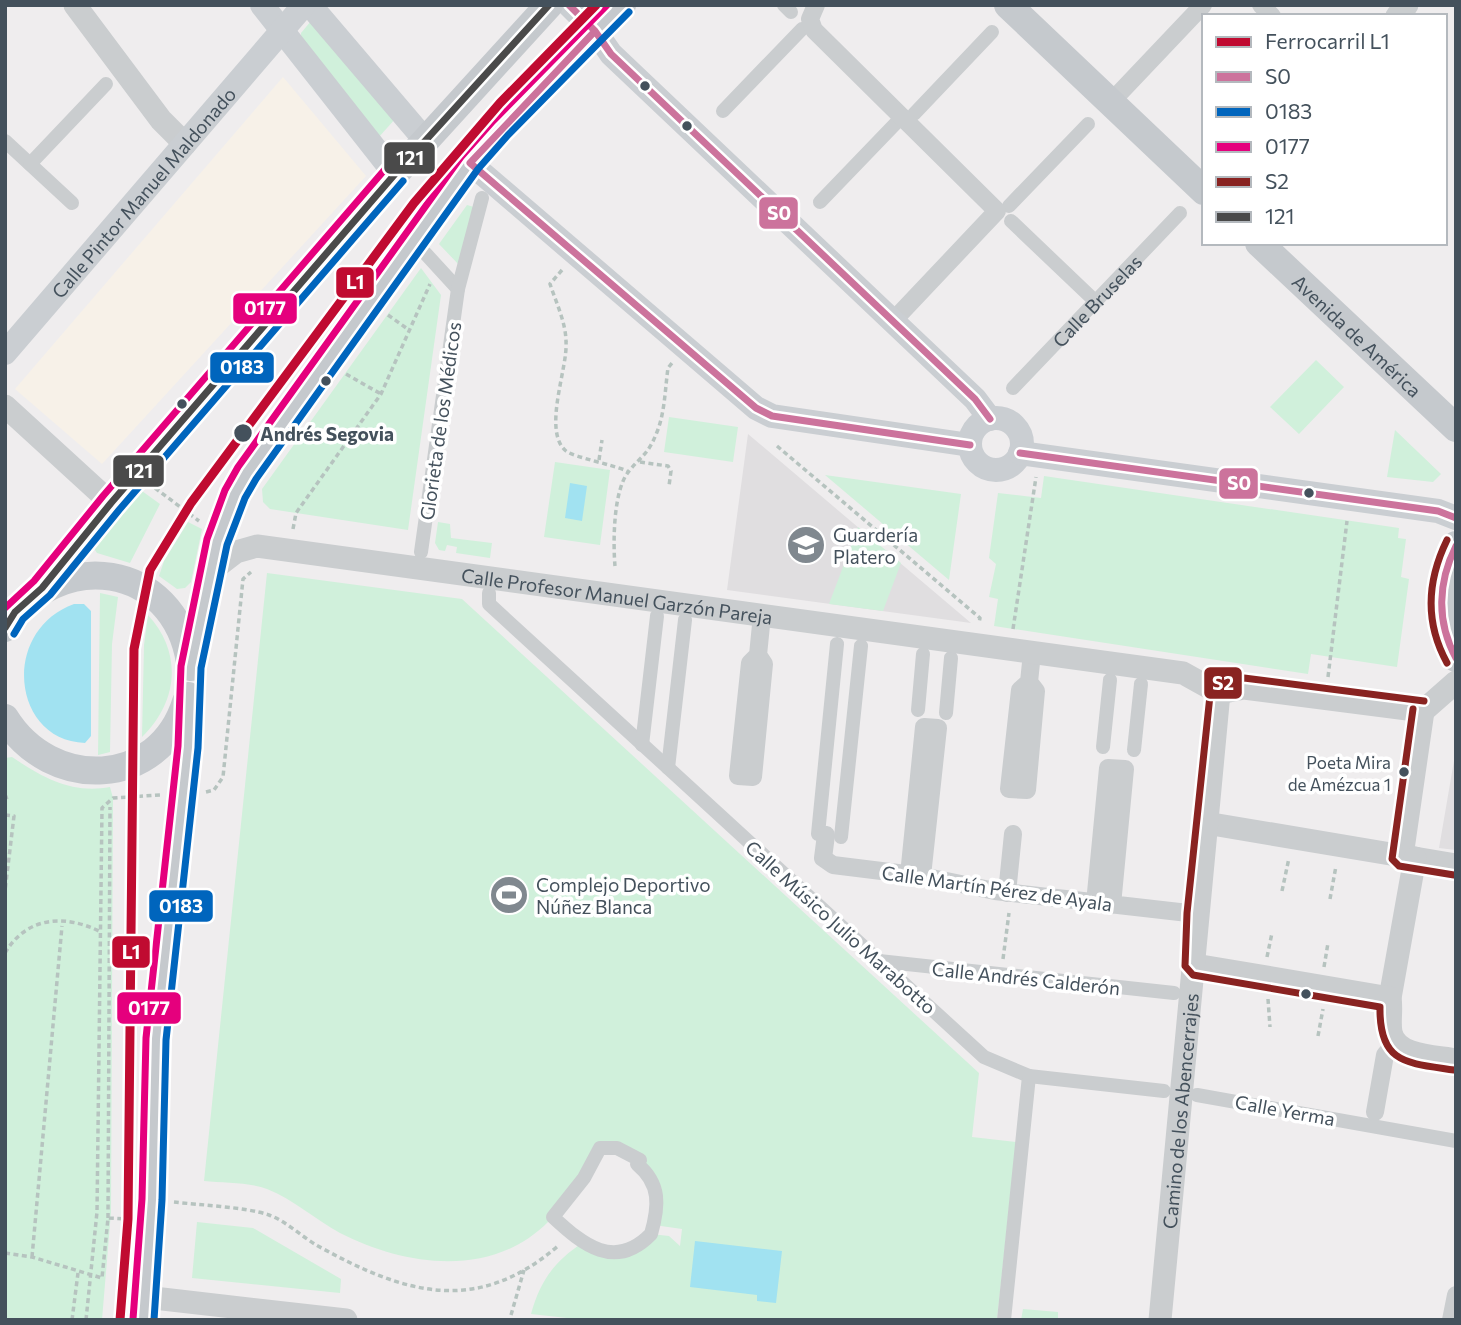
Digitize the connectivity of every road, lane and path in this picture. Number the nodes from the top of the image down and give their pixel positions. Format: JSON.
{"nodes":[{"id":1,"x":75,"y":5,"type":"edge"},
{"id":2,"x":262,"y":5,"type":"edge"},
{"id":3,"x":304,"y":5,"type":"edge"},
{"id":4,"x":310,"y":5,"type":"edge"},
{"id":5,"x":549,"y":5,"type":"edge"},
{"id":6,"x":569,"y":5,"type":"edge"},
{"id":7,"x":622,"y":5,"type":"edge"},
{"id":8,"x":1008,"y":5,"type":"edge"},
{"id":9,"x":1203,"y":5,"type":"edge"},
{"id":10,"x":809,"y":18,"type":"edge"},
{"id":11,"x":282,"y":30,"type":"junction"},
{"id":12,"x":595,"y":31,"type":"junction"},
{"id":13,"x":992,"y":32,"type":"dead end"},
{"id":14,"x":106,"y":84,"type":"dead end"},
{"id":15,"x":1111,"y":102,"type":"junction"},
{"id":16,"x":723,"y":111,"type":"dead end"},
{"id":17,"x":914,"y":114,"type":"dead end"},
{"id":18,"x":897,"y":122,"type":"dead end"},
{"id":19,"x":1088,"y":124,"type":"dead end"},
{"id":20,"x":425,"y":140,"type":"junction"},
{"id":21,"x":5,"y":141,"type":"edge"},
{"id":22,"x":185,"y":144,"type":"junction"},
{"id":23,"x":470,"y":163,"type":"junction"},
{"id":24,"x":30,"y":164,"type":"junction"},
{"id":25,"x":395,"y":174,"type":"junction"},
{"id":26,"x":1202,"y":189,"type":"edge"},
{"id":27,"x":482,"y":198,"type":"dead end"},
{"id":28,"x":820,"y":202,"type":"dead end"},
{"id":29,"x":72,"y":203,"type":"dead end"},
{"id":30,"x":1006,"y":213,"type":"junction"},
{"id":31,"x":1180,"y":213,"type":"dead end"},
{"id":32,"x":1261,"y":245,"type":"edge"},
{"id":33,"x":425,"y":253,"type":"dead end"},
{"id":34,"x":564,"y":267,"type":"dead end"},
{"id":35,"x":430,"y":282,"type":"dead end"},
{"id":36,"x":458,"y":289,"type":"junction"},
{"id":37,"x":1096,"y":302,"type":"junction"},
{"id":38,"x":383,"y":312,"type":"dead end"},
{"id":39,"x":893,"y":321,"type":"junction"},
{"id":40,"x":410,"y":330,"type":"junction"},
{"id":41,"x":5,"y":354,"type":"edge"},
{"id":42,"x":668,"y":368,"type":"dead end"},
{"id":43,"x":341,"y":370,"type":"dead end"},
{"id":44,"x":1013,"y":388,"type":"dead end"},
{"id":45,"x":380,"y":394,"type":"junction"},
{"id":46,"x":5,"y":406,"type":"edge"},
{"id":47,"x":990,"y":419,"type":"junction"},
{"id":48,"x":1456,"y":428,"type":"edge"},
{"id":49,"x":602,"y":440,"type":"dead end"},
{"id":50,"x":970,"y":445,"type":"junction"},
{"id":51,"x":777,"y":446,"type":"dead end"},
{"id":52,"x":599,"y":460,"type":"junction"},
{"id":53,"x":640,"y":462,"type":"junction"},
{"id":54,"x":1028,"y":462,"type":"junction"},
{"id":55,"x":628,"y":471,"type":"junction"},
{"id":56,"x":669,"y":486,"type":"dead end"},
{"id":57,"x":154,"y":488,"type":"dead end"},
{"id":58,"x":111,"y":503,"type":"junction"},
{"id":59,"x":1348,"y":516,"type":"dead end"},
{"id":60,"x":1456,"y":518,"type":"edge"},
{"id":61,"x":205,"y":522,"type":"dead end"},
{"id":62,"x":291,"y":534,"type":"dead end"},
{"id":63,"x":1456,"y":545,"type":"edge"},
{"id":64,"x":257,"y":546,"type":"junction"},
{"id":65,"x":421,"y":552,"type":"dead end"},
{"id":66,"x":615,"y":566,"type":"dead end"},
{"id":67,"x":209,"y":572,"type":"junction"},
{"id":68,"x":42,"y":588,"type":"junction"},
{"id":69,"x":489,"y":593,"type":"dead end"},
{"id":70,"x":762,"y":615,"type":"junction"},
{"id":71,"x":657,"y":616,"type":"dead end"},
{"id":72,"x":685,"y":620,"type":"dead end"},
{"id":73,"x":5,"y":628,"type":"edge"},
{"id":74,"x":978,"y":629,"type":"dead end"},
{"id":75,"x":1012,"y":634,"type":"dead end"},
{"id":76,"x":837,"y":644,"type":"dead end"},
{"id":77,"x":861,"y":646,"type":"dead end"},
{"id":78,"x":1032,"y":653,"type":"junction"},
{"id":79,"x":758,"y":654,"type":"junction"},
{"id":80,"x":923,"y":654,"type":"dead end"},
{"id":81,"x":951,"y":658,"type":"dead end"},
{"id":82,"x":1456,"y":658,"type":"edge"},
{"id":83,"x":191,"y":667,"type":"junction"},
{"id":84,"x":1110,"y":680,"type":"dead end"},
{"id":85,"x":1327,"y":681,"type":"dead end"},
{"id":86,"x":1029,"y":682,"type":"junction"},
{"id":87,"x":1456,"y":682,"type":"edge"},
{"id":88,"x":1140,"y":684,"type":"dead end"},
{"id":89,"x":1219,"y":693,"type":"junction"},
{"id":90,"x":188,"y":696,"type":"junction"},
{"id":91,"x":918,"y":709,"type":"dead end"},
{"id":92,"x":1423,"y":711,"type":"junction"},
{"id":93,"x":946,"y":713,"type":"dead end"},
{"id":94,"x":5,"y":719,"type":"edge"},
{"id":95,"x":642,"y":745,"type":"junction"},
{"id":96,"x":1103,"y":747,"type":"dead end"},
{"id":97,"x":1134,"y":750,"type":"dead end"},
{"id":98,"x":668,"y":768,"type":"junction"},
{"id":99,"x":183,"y":793,"type":"junction"},
{"id":100,"x":110,"y":807,"type":"dead end"},
{"id":101,"x":5,"y":815,"type":"edge"},
{"id":102,"x":1206,"y":824,"type":"junction"},
{"id":103,"x":1013,"y":834,"type":"dead end"},
{"id":104,"x":828,"y":835,"type":"junction"},
{"id":105,"x":1289,"y":856,"type":"dead end"},
{"id":106,"x":1409,"y":857,"type":"junction"},
{"id":107,"x":1336,"y":864,"type":"dead end"},
{"id":108,"x":1456,"y":865,"type":"edge"},
{"id":109,"x":915,"y":875,"type":"junction"},
{"id":110,"x":5,"y":891,"type":"edge"},
{"id":111,"x":1282,"y":891,"type":"dead end"},
{"id":112,"x":1006,"y":893,"type":"junction"},
{"id":113,"x":1330,"y":899,"type":"dead end"},
{"id":114,"x":1103,"y":904,"type":"junction"},
{"id":115,"x":1009,"y":913,"type":"dead end"},
{"id":116,"x":1197,"y":914,"type":"junction"},
{"id":117,"x":62,"y":926,"type":"dead end"},
{"id":118,"x":100,"y":932,"type":"junction"},
{"id":119,"x":1272,"y":933,"type":"dead end"},
{"id":120,"x":1328,"y":943,"type":"dead end"},
{"id":121,"x":5,"y":953,"type":"edge"},
{"id":122,"x":1267,"y":959,"type":"dead end"},
{"id":123,"x":879,"y":961,"type":"junction"},
{"id":124,"x":1195,"y":965,"type":"junction"},
{"id":125,"x":1324,"y":969,"type":"dead end"},
{"id":126,"x":1001,"y":975,"type":"junction"},
{"id":127,"x":1174,"y":993,"type":"dead end"},
{"id":128,"x":1269,"y":994,"type":"dead end"},
{"id":129,"x":1390,"y":998,"type":"junction"},
{"id":130,"x":1324,"y":1003,"type":"dead end"},
{"id":131,"x":1270,"y":1027,"type":"dead end"},
{"id":132,"x":1318,"y":1036,"type":"dead end"},
{"id":133,"x":1395,"y":1043,"type":"junction"},
{"id":134,"x":1456,"y":1060,"type":"edge"},
{"id":135,"x":1030,"y":1076,"type":"junction"},
{"id":136,"x":1164,"y":1091,"type":"dead end"},
{"id":137,"x":1197,"y":1095,"type":"dead end"},
{"id":138,"x":1373,"y":1119,"type":"junction"},
{"id":139,"x":1456,"y":1141,"type":"edge"},
{"id":140,"x":171,"y":1202,"type":"dead end"},
{"id":141,"x":108,"y":1218,"type":"junction"},
{"id":142,"x":138,"y":1219,"type":"dead end"},
{"id":143,"x":571,"y":1234,"type":"junction"},
{"id":144,"x":5,"y":1253,"type":"edge"},
{"id":145,"x":32,"y":1257,"type":"junction"},
{"id":146,"x":525,"y":1269,"type":"junction"},
{"id":147,"x":78,"y":1272,"type":"junction"},
{"id":148,"x":91,"y":1277,"type":"junction"},
{"id":149,"x":1456,"y":1294,"type":"edge"},
{"id":150,"x":144,"y":1308,"type":"edge"},
{"id":151,"x":511,"y":1315,"type":"dead end"},
{"id":152,"x":72,"y":1320,"type":"edge"},
{"id":153,"x":86,"y":1320,"type":"edge"},
{"id":154,"x":346,"y":1320,"type":"edge"},
{"id":155,"x":1004,"y":1320,"type":"edge"},
{"id":156,"x":1160,"y":1320,"type":"edge"},
{"id":157,"x":1451,"y":1320,"type":"edge"}],
"edges":[{"from":1,"to":22,"type":"street"},
{"from":2,"to":11,"type":"main road"},
{"from":3,"to":11,"type":"main road","name":"Calle Pintor Manuel Maldonado"},
{"from":4,"to":20,"type":"main road"},
{"from":5,"to":20,"type":"main road"},
{"from":6,"to":12,"type":"main road"},
{"from":7,"to":12,"type":"main road"},
{"from":8,"to":15,"type":"main road"},
{"from":9,"to":15,"type":"street"},
{"from":10,"to":16,"type":"street"},
{"from":10,"to":30,"type":"street"},
{"from":11,"to":22,"type":"main road","name":"Calle Pintor Manuel Maldonado"},
{"from":11,"to":25,"type":"main road"},
{"from":12,"to":23,"type":"main road"},
{"from":12,"to":39,"type":"main road"},
{"from":13,"to":17,"type":"street"},
{"from":14,"to":24,"type":"street"},
{"from":15,"to":26,"type":"main road"},
{"from":18,"to":28,"type":"street"},
{"from":19,"to":30,"type":"street"},
{"from":20,"to":25,"type":"main road"},
{"from":21,"to":24,"type":"street"},
{"from":22,"to":41,"type":"main road","name":"Calle Pintor Manuel Maldonado"},
{"from":23,"to":50,"type":"main road"},
{"from":23,"to":67,"type":"main road"},
{"from":24,"to":29,"type":"street"},
{"from":25,"to":58,"type":"main road"},
{"from":27,"to":36,"type":"street","name":"Glorieta de los Médicos"},
{"from":30,"to":37,"type":"street"},
{"from":30,"to":39,"type":"street"},
{"from":31,"to":37,"type":"street","name":"Calle Bruselas"},
{"from":32,"to":48,"type":"main road","name":"Avenida de América"},
{"from":33,"to":36,"type":"street"},
{"from":34,"to":52,"type":"path"},
{"from":35,"to":40,"type":"path"},
{"from":36,"to":65,"type":"street","name":"Glorieta de los Médicos"},
{"from":37,"to":44,"type":"street","name":"Calle Bruselas"},
{"from":38,"to":40,"type":"path"},
{"from":39,"to":47,"type":"main road"},
{"from":40,"to":45,"type":"path"},
{"from":42,"to":53,"type":"path"},
{"from":43,"to":45,"type":"path"},
{"from":45,"to":62,"type":"path"},
{"from":46,"to":58,"type":"street"},
{"from":47,"to":50,"type":"main road"},
{"from":47,"to":54,"type":"main road"},
{"from":49,"to":52,"type":"path"},
{"from":50,"to":54,"type":"main road"},
{"from":51,"to":74,"type":"path"},
{"from":52,"to":55,"type":"path"},
{"from":53,"to":55,"type":"path"},
{"from":53,"to":56,"type":"path"},
{"from":54,"to":60,"type":"main road"},
{"from":54,"to":75,"type":"path"},
{"from":55,"to":66,"type":"path"},
{"from":57,"to":61,"type":"path"},
{"from":58,"to":68,"type":"main road"},
{"from":59,"to":85,"type":"path"},
{"from":63,"to":82,"type":"main road"},
{"from":64,"to":67,"type":"street"},
{"from":64,"to":70,"type":"street","name":"Calle Profesor Manuel Garzón Pareja"},
{"from":64,"to":99,"type":"path"},
{"from":67,"to":83,"type":"main road"},
{"from":68,"to":73,"type":"main road"},
{"from":68,"to":83,"type":"main road"},
{"from":69,"to":95,"type":"street","name":"Calle Músico Julio Marabotto"},
{"from":70,"to":78,"type":"street","name":"Calle Profesor Manuel Garzón Pareja"},
{"from":70,"to":79,"type":"street"},
{"from":71,"to":95,"type":"street","name":"Calle Profesor Manuel Garzón Pareja"},
{"from":72,"to":98,"type":"street","name":"Calle Profesor Manuel Garzón Pareja"},
{"from":76,"to":104,"type":"street"},
{"from":77,"to":104,"type":"street"},
{"from":78,"to":86,"type":"street"},
{"from":78,"to":89,"type":"street","name":"Calle Profesor Manuel Garzón Pareja"},
{"from":79,"to":79,"type":"street"},
{"from":80,"to":91,"type":"street"},
{"from":81,"to":93,"type":"street"},
{"from":83,"to":90,"type":"main road"},
{"from":84,"to":96,"type":"street"},
{"from":86,"to":86,"type":"street"},
{"from":87,"to":92,"type":"street"},
{"from":88,"to":97,"type":"street"},
{"from":89,"to":92,"type":"street"},
{"from":89,"to":102,"type":"street","name":"Camino de los Abencerrajes"},
{"from":90,"to":94,"type":"main road"},
{"from":90,"to":99,"type":"main road"},
{"from":92,"to":106,"type":"street"},
{"from":95,"to":98,"type":"street","name":"Calle Músico Julio Marabotto"},
{"from":98,"to":123,"type":"street","name":"Calle Músico Julio Marabotto"},
{"from":99,"to":118,"type":"path"},
{"from":99,"to":150,"type":"main road"},
{"from":100,"to":141,"type":"path"},
{"from":101,"to":110,"type":"path"},
{"from":102,"to":106,"type":"street"},
{"from":102,"to":116,"type":"street","name":"Camino de los Abencerrajes"},
{"from":103,"to":112,"type":"street"},
{"from":104,"to":109,"type":"street","name":"Calle Martín Pérez de Ayala"},
{"from":105,"to":111,"type":"path"},
{"from":106,"to":108,"type":"street"},
{"from":106,"to":129,"type":"street"},
{"from":107,"to":113,"type":"path"},
{"from":109,"to":109,"type":"street"},
{"from":109,"to":112,"type":"street","name":"Calle Martín Pérez de Ayala"},
{"from":112,"to":114,"type":"street","name":"Calle Martín Pérez de Ayala"},
{"from":114,"to":114,"type":"street"},
{"from":114,"to":116,"type":"street","name":"Calle Martín Pérez de Ayala"},
{"from":115,"to":126,"type":"path"},
{"from":116,"to":124,"type":"street","name":"Camino de los Abencerrajes"},
{"from":117,"to":145,"type":"path"},
{"from":118,"to":121,"type":"path"},
{"from":118,"to":148,"type":"path"},
{"from":119,"to":122,"type":"path"},
{"from":120,"to":125,"type":"path"},
{"from":123,"to":126,"type":"street","name":"Calle Andrés Calderón"},
{"from":123,"to":135,"type":"street","name":"Calle Músico Julio Marabotto"},
{"from":124,"to":129,"type":"street"},
{"from":124,"to":156,"type":"street","name":"Camino de los Abencerrajes"},
{"from":126,"to":127,"type":"street","name":"Calle Andrés Calderón"},
{"from":128,"to":131,"type":"path"},
{"from":129,"to":133,"type":"street"},
{"from":130,"to":132,"type":"path"},
{"from":133,"to":134,"type":"street"},
{"from":133,"to":138,"type":"street"},
{"from":135,"to":136,"type":"street"},
{"from":135,"to":155,"type":"street"},
{"from":137,"to":138,"type":"street","name":"Calle Yerma"},
{"from":138,"to":139,"type":"street","name":"Calle Yerma"},
{"from":140,"to":146,"type":"path"},
{"from":141,"to":142,"type":"path"},
{"from":141,"to":148,"type":"path"},
{"from":143,"to":143,"type":"street"},
{"from":143,"to":146,"type":"path"},
{"from":144,"to":145,"type":"path"},
{"from":145,"to":147,"type":"path"},
{"from":146,"to":151,"type":"path"},
{"from":147,"to":148,"type":"path"},
{"from":147,"to":152,"type":"path"},
{"from":148,"to":153,"type":"path"},
{"from":149,"to":157,"type":"street"},
{"from":150,"to":154,"type":"street"}]}
